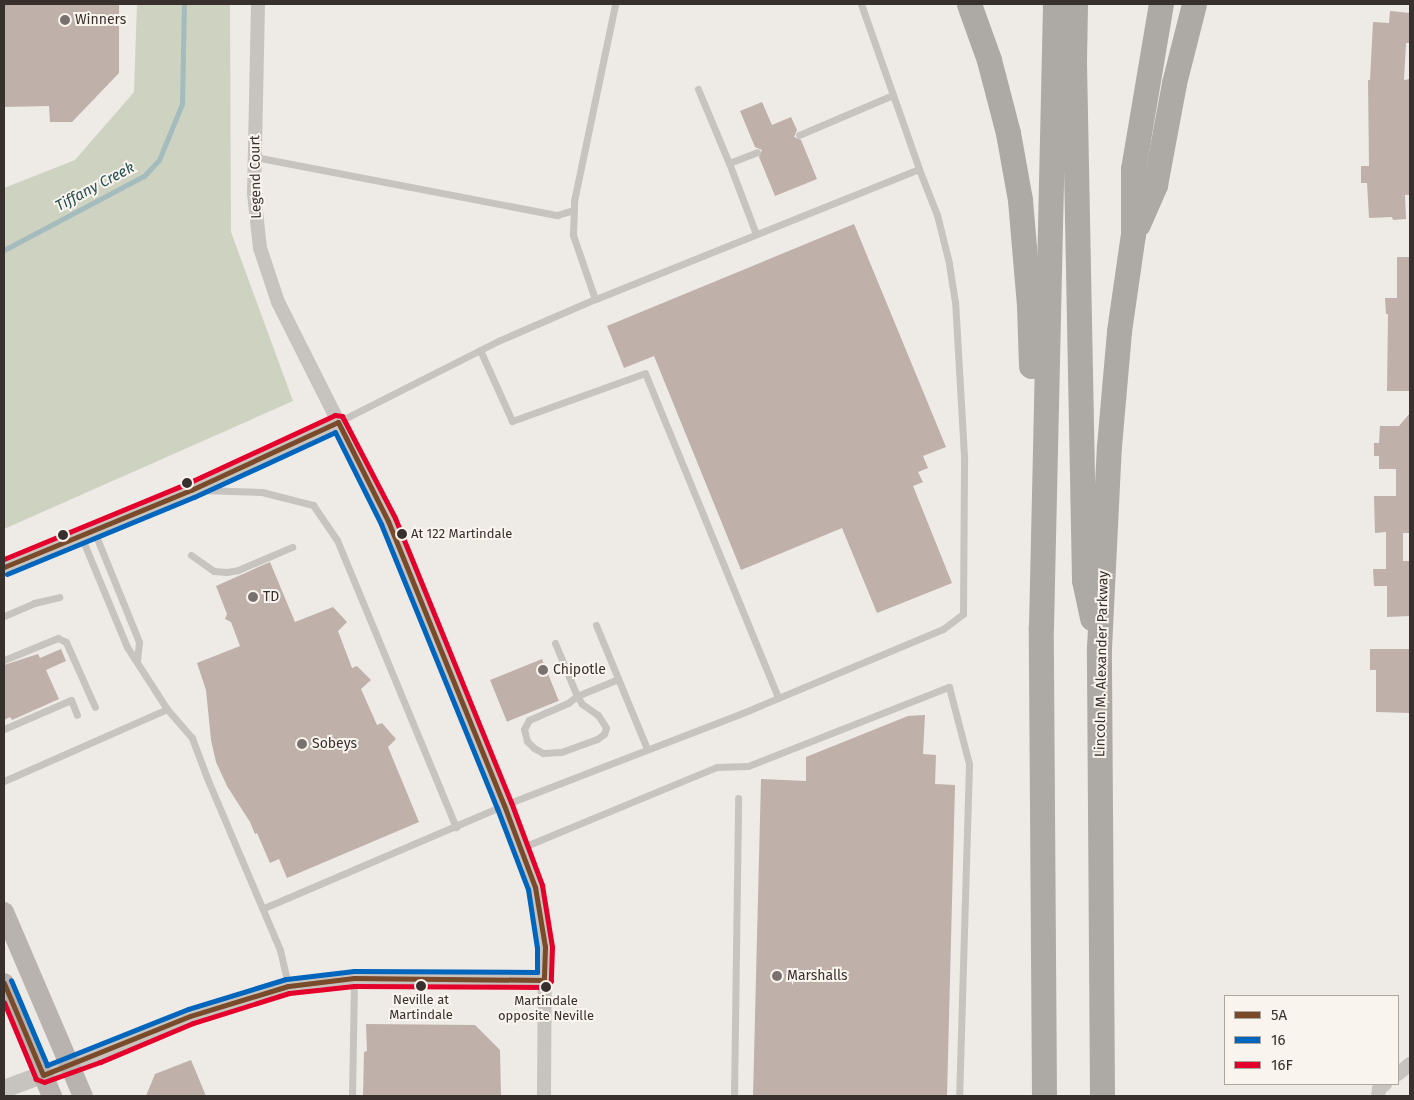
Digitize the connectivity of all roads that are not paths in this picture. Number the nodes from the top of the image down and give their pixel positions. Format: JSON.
{"nodes":[{"id":1,"x":258,"y":4,"type":"edge"},
{"id":2,"x":614,"y":4,"type":"edge"},
{"id":3,"x":860,"y":4,"type":"edge"},
{"id":4,"x":969,"y":4,"type":"edge"},
{"id":5,"x":1055,"y":4,"type":"edge"},
{"id":6,"x":1075,"y":4,"type":"edge"},
{"id":7,"x":1161,"y":4,"type":"edge"},
{"id":8,"x":1194,"y":4,"type":"edge"},
{"id":9,"x":698,"y":89,"type":"dead end"},
{"id":10,"x":893,"y":95,"type":"junction"},
{"id":11,"x":799,"y":135,"type":"dead end"},
{"id":12,"x":757,"y":152,"type":"dead end"},
{"id":13,"x":255,"y":157,"type":"junction"},
{"id":14,"x":729,"y":164,"type":"junction"},
{"id":15,"x":919,"y":168,"type":"junction"},
{"id":16,"x":573,"y":210,"type":"junction"},
{"id":17,"x":756,"y":234,"type":"junction"},
{"id":18,"x":1134,"y":234,"type":"junction"},
{"id":19,"x":595,"y":299,"type":"junction"},
{"id":20,"x":480,"y":350,"type":"junction"},
{"id":21,"x":338,"y":422,"type":"junction"},
{"id":22,"x":191,"y":490,"type":"junction"},
{"id":23,"x":87,"y":533,"type":"junction"},
{"id":24,"x":292,"y":546,"type":"dead end"},
{"id":25,"x":191,"y":555,"type":"dead end"},
{"id":26,"x":4,"y":567,"type":"edge"},
{"id":27,"x":59,"y":598,"type":"dead end"},
{"id":28,"x":4,"y":616,"type":"edge"},
{"id":29,"x":596,"y":625,"type":"dead end"},
{"id":30,"x":1041,"y":627,"type":"junction"},
{"id":31,"x":555,"y":643,"type":"dead end"},
{"id":32,"x":1099,"y":648,"type":"junction"},
{"id":33,"x":4,"y":660,"type":"edge"},
{"id":34,"x":137,"y":660,"type":"junction"},
{"id":35,"x":618,"y":679,"type":"junction"},
{"id":36,"x":577,"y":696,"type":"junction"},
{"id":37,"x":778,"y":698,"type":"junction"},
{"id":38,"x":95,"y":707,"type":"dead end"},
{"id":39,"x":167,"y":709,"type":"junction"},
{"id":40,"x":77,"y":715,"type":"dead end"},
{"id":41,"x":4,"y":729,"type":"edge"},
{"id":42,"x":647,"y":750,"type":"junction"},
{"id":43,"x":4,"y":781,"type":"edge"},
{"id":44,"x":738,"y":798,"type":"dead end"},
{"id":45,"x":504,"y":805,"type":"junction"},
{"id":46,"x":456,"y":827,"type":"junction"},
{"id":47,"x":520,"y":848,"type":"junction"},
{"id":48,"x":264,"y":908,"type":"junction"},
{"id":49,"x":4,"y":912,"type":"edge"},
{"id":50,"x":354,"y":978,"type":"junction"},
{"id":51,"x":544,"y":980,"type":"junction"},
{"id":52,"x":4,"y":983,"type":"edge"},
{"id":53,"x":288,"y":986,"type":"junction"},
{"id":54,"x":1410,"y":1064,"type":"edge"},
{"id":55,"x":69,"y":1065,"type":"junction"},
{"id":56,"x":1399,"y":1073,"type":"edge"},
{"id":57,"x":43,"y":1075,"type":"junction"},
{"id":58,"x":1384,"y":1085,"type":"edge"},
{"id":59,"x":4,"y":1090,"type":"edge"},
{"id":60,"x":52,"y":1096,"type":"edge"},
{"id":61,"x":83,"y":1096,"type":"edge"},
{"id":62,"x":352,"y":1096,"type":"edge"},
{"id":63,"x":544,"y":1096,"type":"edge"},
{"id":64,"x":734,"y":1096,"type":"edge"},
{"id":65,"x":959,"y":1096,"type":"edge"},
{"id":66,"x":1044,"y":1096,"type":"edge"},
{"id":67,"x":1102,"y":1096,"type":"edge"},
{"id":68,"x":1378,"y":1096,"type":"edge"}],
"edges":[{"from":1,"to":13,"type":"street","name":"Legend Court"},
{"from":2,"to":16,"type":"lane"},
{"from":3,"to":10,"type":"lane"},
{"from":4,"to":30,"type":"highway"},
{"from":5,"to":30,"type":"highway"},
{"from":6,"to":32,"type":"highway"},
{"from":7,"to":18,"type":"highway"},
{"from":8,"to":18,"type":"highway"},
{"from":9,"to":14,"type":"lane"},
{"from":10,"to":11,"type":"lane"},
{"from":10,"to":15,"type":"lane"},
{"from":12,"to":14,"type":"lane"},
{"from":13,"to":16,"type":"lane"},
{"from":13,"to":21,"type":"street","name":"Legend Court"},
{"from":14,"to":17,"type":"lane"},
{"from":15,"to":17,"type":"lane"},
{"from":15,"to":37,"type":"lane"},
{"from":16,"to":19,"type":"lane"},
{"from":17,"to":19,"type":"lane"},
{"from":18,"to":32,"type":"highway","name":"Lincoln M. Alexander Parkway"},
{"from":19,"to":20,"type":"lane"},
{"from":20,"to":21,"type":"lane"},
{"from":20,"to":37,"type":"lane"},
{"from":21,"to":22,"type":"street"},
{"from":21,"to":45,"type":"street","name":"Legend Court"},
{"from":22,"to":23,"type":"street"},
{"from":22,"to":46,"type":"lane"},
{"from":23,"to":26,"type":"street"},
{"from":23,"to":34,"type":"lane"},
{"from":23,"to":34,"type":"lane"},
{"from":24,"to":25,"type":"lane"},
{"from":27,"to":28,"type":"lane"},
{"from":29,"to":35,"type":"lane"},
{"from":30,"to":66,"type":"highway"},
{"from":31,"to":36,"type":"lane"},
{"from":32,"to":67,"type":"highway","name":"Lincoln M. Alexander Parkway"},
{"from":33,"to":38,"type":"lane"},
{"from":34,"to":39,"type":"lane"},
{"from":35,"to":36,"type":"lane"},
{"from":35,"to":42,"type":"lane"},
{"from":36,"to":36,"type":"lane"},
{"from":37,"to":42,"type":"lane"},
{"from":39,"to":43,"type":"lane"},
{"from":39,"to":48,"type":"lane"},
{"from":40,"to":41,"type":"lane"},
{"from":42,"to":45,"type":"lane"},
{"from":44,"to":64,"type":"lane"},
{"from":45,"to":46,"type":"lane"},
{"from":45,"to":47,"type":"street","name":"Legend Court"},
{"from":46,"to":48,"type":"lane"},
{"from":47,"to":51,"type":"street","name":"Legend Court"},
{"from":47,"to":65,"type":"lane"},
{"from":48,"to":53,"type":"lane"},
{"from":49,"to":55,"type":"main road"},
{"from":50,"to":51,"type":"street"},
{"from":50,"to":53,"type":"street"},
{"from":50,"to":62,"type":"lane"},
{"from":51,"to":63,"type":"street","name":"Legend Court"},
{"from":52,"to":57,"type":"main road"},
{"from":53,"to":55,"type":"street"},
{"from":54,"to":56,"type":"street"},
{"from":55,"to":57,"type":"street"},
{"from":55,"to":61,"type":"main road"},
{"from":57,"to":59,"type":"street"},
{"from":57,"to":60,"type":"main road"},
{"from":58,"to":68,"type":"street"}]}
